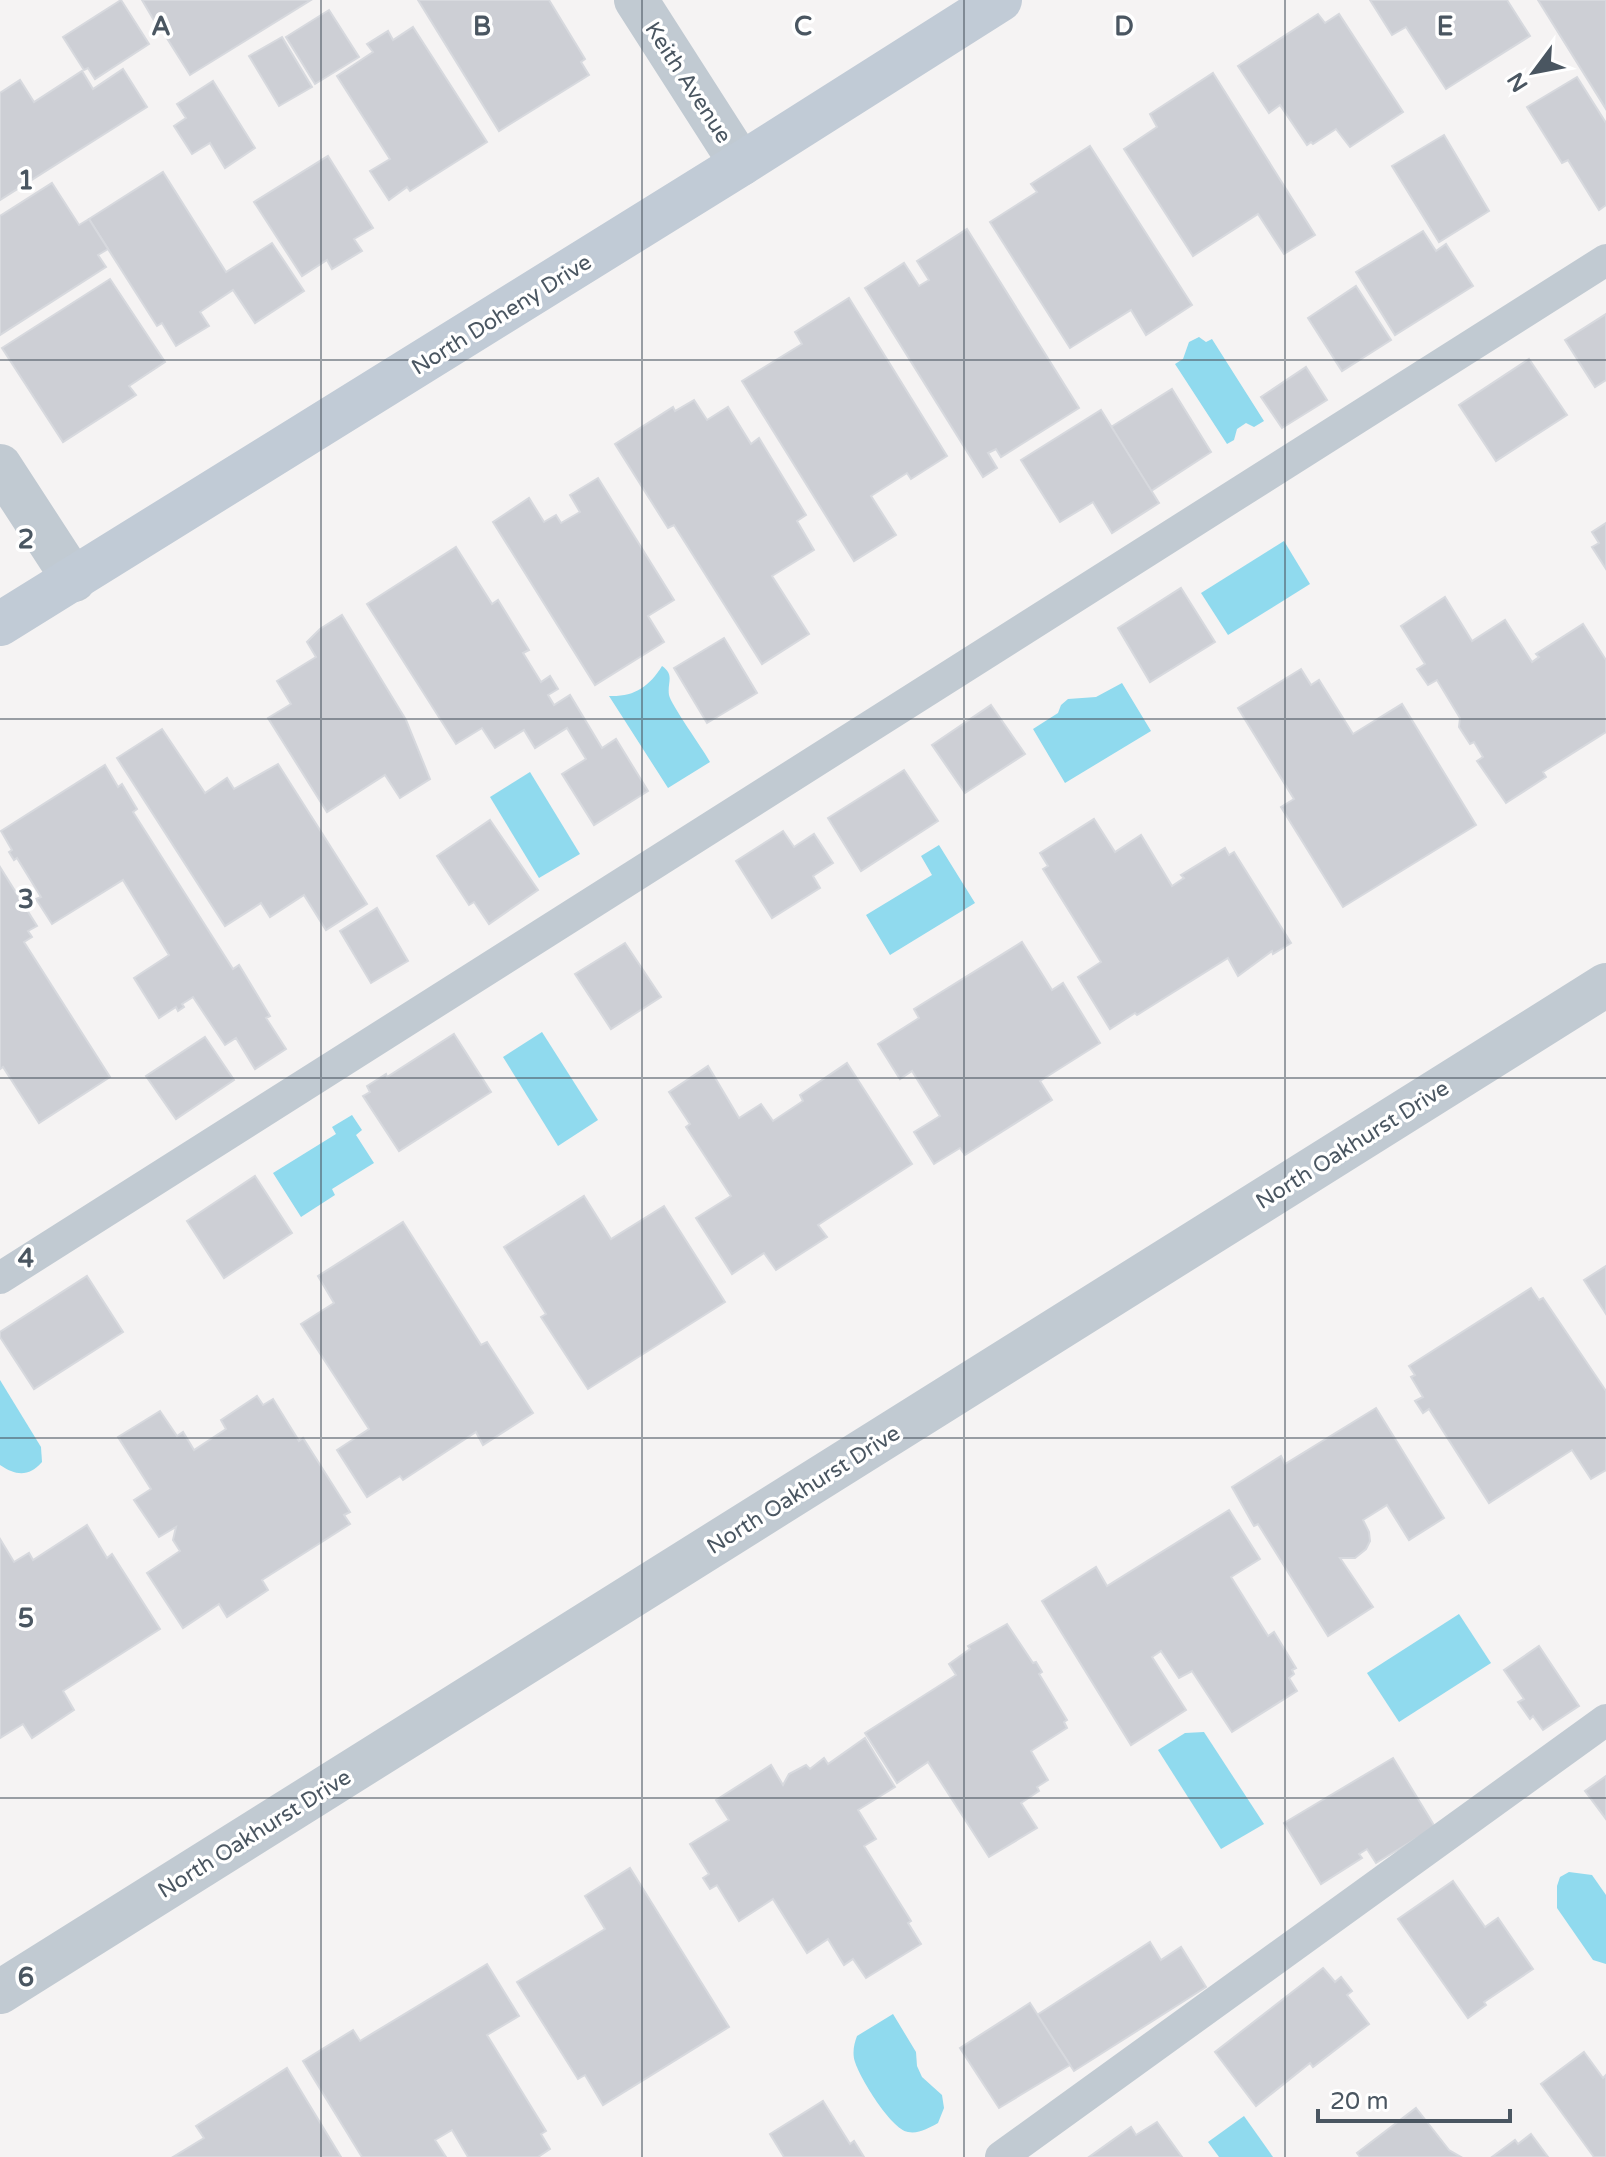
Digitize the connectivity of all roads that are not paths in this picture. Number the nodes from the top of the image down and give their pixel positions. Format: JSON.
{"nodes":[{"id":1,"x":636,"y":0,"type":"edge"},
{"id":2,"x":1000,"y":0,"type":"edge"},
{"id":3,"x":741,"y":164,"type":"junction"},
{"id":4,"x":1606,"y":260,"type":"edge"},
{"id":5,"x":0,"y":466,"type":"edge"},
{"id":6,"x":74,"y":580,"type":"junction"},
{"id":7,"x":0,"y":624,"type":"edge"},
{"id":8,"x":1606,"y":985,"type":"edge"},
{"id":9,"x":0,"y":1278,"type":"edge"},
{"id":10,"x":1606,"y":1720,"type":"edge"},
{"id":11,"x":0,"y":1992,"type":"edge"},
{"id":12,"x":1001,"y":2157,"type":"edge"}],
"edges":[{"from":1,"to":3,"type":"street","name":"Keith Avenue"},
{"from":2,"to":3,"type":"main road","name":"North Doheny Drive"},
{"from":3,"to":6,"type":"main road","name":"North Doheny Drive"},
{"from":4,"to":9,"type":"lane"},
{"from":5,"to":6,"type":"street"},
{"from":6,"to":7,"type":"main road","name":"North Doheny Drive"},
{"from":8,"to":11,"type":"street","name":"North Oakhurst Drive"},
{"from":10,"to":12,"type":"lane"}]}
